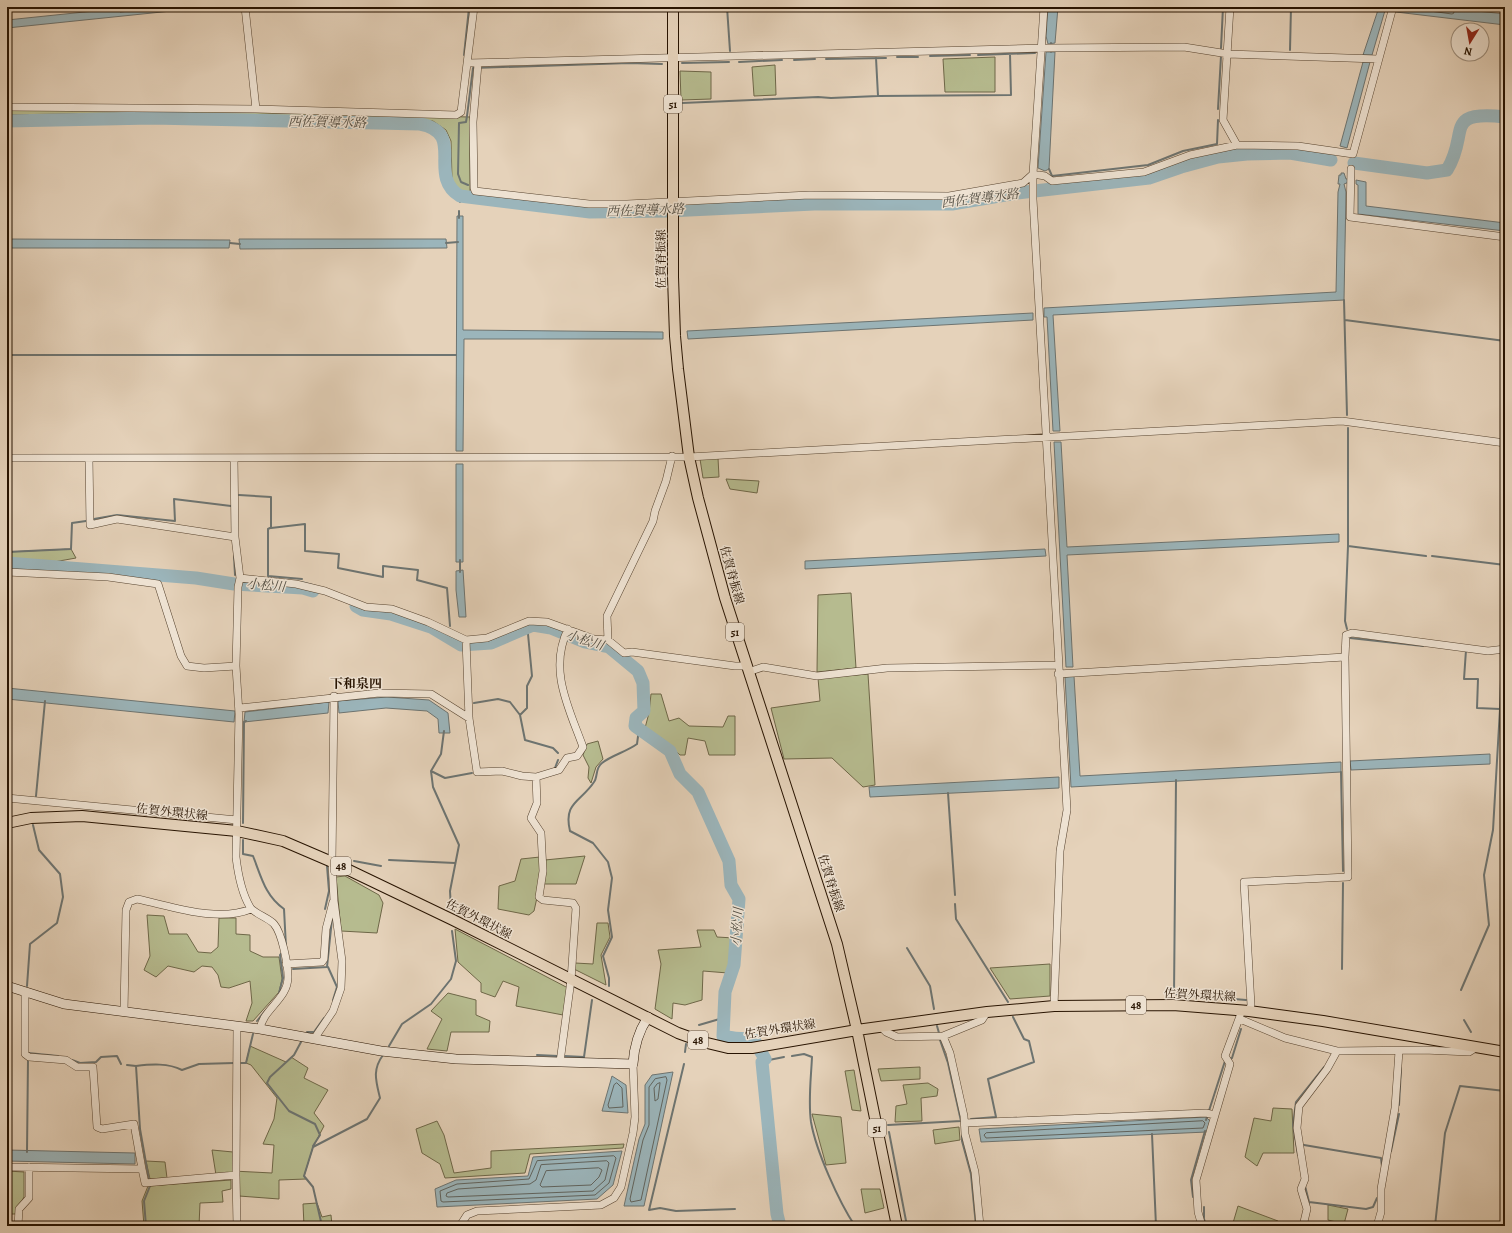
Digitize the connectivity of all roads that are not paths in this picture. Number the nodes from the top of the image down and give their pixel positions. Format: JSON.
{"nodes":[{"id":1,"x":246,"y":7,"type":"edge"},
{"id":2,"x":474,"y":7,"type":"edge"},
{"id":3,"x":673,"y":7,"type":"edge"},
{"id":4,"x":1044,"y":7,"type":"edge"},
{"id":5,"x":1230,"y":7,"type":"edge"},
{"id":6,"x":1393,"y":7,"type":"edge"},
{"id":7,"x":1047,"y":48,"type":"junction"},
{"id":8,"x":1228,"y":54,"type":"junction"},
{"id":9,"x":673,"y":59,"type":"junction"},
{"id":10,"x":1371,"y":59,"type":"junction"},
{"id":11,"x":468,"y":63,"type":"junction"},
{"id":12,"x":478,"y":67,"type":"junction"},
{"id":13,"x":7,"y":107,"type":"edge"},
{"id":14,"x":256,"y":109,"type":"junction"},
{"id":15,"x":1237,"y":145,"type":"junction"},
{"id":16,"x":1351,"y":169,"type":"dead end"},
{"id":17,"x":1033,"y":174,"type":"junction"},
{"id":18,"x":674,"y":202,"type":"junction"},
{"id":19,"x":1505,"y":237,"type":"edge"},
{"id":20,"x":1046,"y":437,"type":"junction"},
{"id":21,"x":1505,"y":443,"type":"edge"},
{"id":22,"x":672,"y":456,"type":"junction"},
{"id":23,"x":689,"y":457,"type":"junction"},
{"id":24,"x":7,"y":458,"type":"edge"},
{"id":25,"x":89,"y":458,"type":"junction"},
{"id":26,"x":234,"y":458,"type":"junction"},
{"id":27,"x":235,"y":538,"type":"junction"},
{"id":28,"x":7,"y":572,"type":"edge"},
{"id":29,"x":240,"y":578,"type":"junction"},
{"id":30,"x":568,"y":629,"type":"junction"},
{"id":31,"x":466,"y":640,"type":"junction"},
{"id":32,"x":608,"y":640,"type":"junction"},
{"id":33,"x":1505,"y":649,"type":"edge"},
{"id":34,"x":1345,"y":658,"type":"junction"},
{"id":35,"x":1058,"y":665,"type":"junction"},
{"id":36,"x":236,"y":666,"type":"junction"},
{"id":37,"x":747,"y":669,"type":"junction"},
{"id":38,"x":1058,"y":674,"type":"junction"},
{"id":39,"x":334,"y":696,"type":"junction"},
{"id":40,"x":239,"y":714,"type":"junction"},
{"id":41,"x":469,"y":718,"type":"junction"},
{"id":42,"x":536,"y":777,"type":"junction"},
{"id":43,"x":7,"y":798,"type":"edge"},
{"id":44,"x":237,"y":820,"type":"junction"},
{"id":45,"x":7,"y":823,"type":"edge"},
{"id":46,"x":237,"y":832,"type":"junction"},
{"id":47,"x":332,"y":862,"type":"junction"},
{"id":48,"x":334,"y":901,"type":"junction"},
{"id":49,"x":251,"y":908,"type":"junction"},
{"id":50,"x":286,"y":964,"type":"junction"},
{"id":51,"x":571,"y":980,"type":"junction"},
{"id":52,"x":7,"y":986,"type":"edge"},
{"id":53,"x":26,"y":992,"type":"junction"},
{"id":54,"x":1054,"y":1006,"type":"junction"},
{"id":55,"x":124,"y":1012,"type":"junction"},
{"id":56,"x":987,"y":1012,"type":"junction"},
{"id":57,"x":1243,"y":1013,"type":"junction"},
{"id":58,"x":648,"y":1017,"type":"junction"},
{"id":59,"x":237,"y":1027,"type":"junction"},
{"id":60,"x":881,"y":1027,"type":"junction"},
{"id":61,"x":260,"y":1029,"type":"junction"},
{"id":62,"x":857,"y":1030,"type":"junction"},
{"id":63,"x":943,"y":1036,"type":"junction"},
{"id":64,"x":314,"y":1039,"type":"junction"},
{"id":65,"x":1477,"y":1047,"type":"junction"},
{"id":66,"x":1337,"y":1051,"type":"junction"},
{"id":67,"x":1399,"y":1051,"type":"junction"},
{"id":68,"x":1505,"y":1052,"type":"edge"},
{"id":69,"x":560,"y":1062,"type":"junction"},
{"id":70,"x":633,"y":1064,"type":"junction"},
{"id":71,"x":1215,"y":1115,"type":"junction"},
{"id":72,"x":965,"y":1123,"type":"junction"},
{"id":73,"x":7,"y":1167,"type":"edge"},
{"id":74,"x":29,"y":1167,"type":"junction"},
{"id":75,"x":142,"y":1169,"type":"junction"},
{"id":76,"x":236,"y":1175,"type":"junction"},
{"id":77,"x":18,"y":1226,"type":"edge"},
{"id":78,"x":237,"y":1226,"type":"edge"},
{"id":79,"x":460,"y":1226,"type":"edge"},
{"id":80,"x":897,"y":1226,"type":"edge"},
{"id":81,"x":980,"y":1226,"type":"edge"},
{"id":82,"x":1202,"y":1226,"type":"edge"},
{"id":83,"x":1303,"y":1226,"type":"edge"},
{"id":84,"x":1377,"y":1226,"type":"edge"}],
"edges":[{"from":1,"to":14,"type":"street"},
{"from":2,"to":11,"type":"street"},
{"from":3,"to":9,"type":"main road","name":"佐賀脊振線","number":"51"},
{"from":4,"to":7,"type":"street"},
{"from":5,"to":8,"type":"street"},
{"from":6,"to":10,"type":"street"},
{"from":7,"to":8,"type":"street"},
{"from":7,"to":9,"type":"street"},
{"from":7,"to":17,"type":"street"},
{"from":8,"to":10,"type":"street"},
{"from":8,"to":15,"type":"street"},
{"from":9,"to":12,"type":"street"},
{"from":9,"to":18,"type":"main road","name":"佐賀脊振線","number":"51"},
{"from":10,"to":15,"type":"street"},
{"from":11,"to":12,"type":"street"},
{"from":11,"to":14,"type":"street"},
{"from":12,"to":18,"type":"street"},
{"from":13,"to":14,"type":"street"},
{"from":15,"to":17,"type":"street"},
{"from":16,"to":19,"type":"street"},
{"from":17,"to":18,"type":"street"},
{"from":17,"to":20,"type":"street"},
{"from":18,"to":23,"type":"main road","name":"佐賀脊振線","number":"51"},
{"from":20,"to":21,"type":"street"},
{"from":20,"to":23,"type":"street"},
{"from":20,"to":35,"type":"street"},
{"from":22,"to":23,"type":"street"},
{"from":22,"to":26,"type":"street"},
{"from":22,"to":32,"type":"street"},
{"from":23,"to":37,"type":"main road","name":"佐賀脊振線","number":"51"},
{"from":24,"to":25,"type":"street"},
{"from":25,"to":26,"type":"street"},
{"from":25,"to":27,"type":"street"},
{"from":26,"to":27,"type":"street"},
{"from":27,"to":29,"type":"street"},
{"from":28,"to":36,"type":"street"},
{"from":29,"to":31,"type":"street"},
{"from":29,"to":36,"type":"street"},
{"from":30,"to":31,"type":"street"},
{"from":30,"to":32,"type":"street"},
{"from":30,"to":42,"type":"street"},
{"from":31,"to":41,"type":"street"},
{"from":32,"to":37,"type":"street"},
{"from":33,"to":34,"type":"street"},
{"from":34,"to":38,"type":"street"},
{"from":34,"to":57,"type":"street"},
{"from":35,"to":37,"type":"street"},
{"from":35,"to":38,"type":"street"},
{"from":36,"to":40,"type":"street"},
{"from":37,"to":62,"type":"main road","name":"佐賀脊振線","number":"51"},
{"from":38,"to":54,"type":"street"},
{"from":39,"to":40,"type":"street"},
{"from":39,"to":41,"type":"street"},
{"from":39,"to":47,"type":"street"},
{"from":40,"to":44,"type":"street"},
{"from":41,"to":42,"type":"street"},
{"from":42,"to":51,"type":"street"},
{"from":43,"to":44,"type":"street"},
{"from":44,"to":46,"type":"street"},
{"from":45,"to":46,"type":"main road","name":"佐賀外環状線","number":"48"},
{"from":46,"to":47,"type":"main road","name":"佐賀外環状線","number":"48"},
{"from":46,"to":49,"type":"street"},
{"from":47,"to":48,"type":"street"},
{"from":47,"to":51,"type":"main road","name":"佐賀外環状線","number":"48"},
{"from":48,"to":50,"type":"street"},
{"from":48,"to":64,"type":"street"},
{"from":49,"to":50,"type":"street"},
{"from":49,"to":55,"type":"street"},
{"from":50,"to":61,"type":"street"},
{"from":51,"to":58,"type":"main road","name":"佐賀外環状線","number":"48"},
{"from":51,"to":69,"type":"street"},
{"from":52,"to":53,"type":"street"},
{"from":53,"to":55,"type":"street"},
{"from":53,"to":75,"type":"street"},
{"from":54,"to":56,"type":"main road","name":"佐賀外環状線","number":"48"},
{"from":54,"to":57,"type":"main road","name":"佐賀外環状線","number":"48"},
{"from":55,"to":59,"type":"street"},
{"from":56,"to":60,"type":"main road","name":"佐賀外環状線","number":"48"},
{"from":56,"to":63,"type":"street"},
{"from":57,"to":65,"type":"main road","name":"佐賀外環状線","number":"48"},
{"from":57,"to":66,"type":"street"},
{"from":57,"to":71,"type":"street"},
{"from":58,"to":62,"type":"main road","name":"佐賀外環状線","number":"48"},
{"from":58,"to":70,"type":"street"},
{"from":59,"to":61,"type":"street"},
{"from":59,"to":76,"type":"street"},
{"from":60,"to":62,"type":"main road","name":"佐賀外環状線","number":"48"},
{"from":60,"to":63,"type":"street"},
{"from":61,"to":64,"type":"street"},
{"from":62,"to":80,"type":"main road","name":"佐賀脊振線","number":"51"},
{"from":63,"to":72,"type":"street"},
{"from":64,"to":69,"type":"street"},
{"from":65,"to":67,"type":"street"},
{"from":65,"to":68,"type":"main road","name":"佐賀外環状線","number":"48"},
{"from":66,"to":67,"type":"street"},
{"from":66,"to":83,"type":"street"},
{"from":67,"to":84,"type":"street"},
{"from":69,"to":70,"type":"street"},
{"from":70,"to":79,"type":"street"},
{"from":71,"to":72,"type":"street"},
{"from":71,"to":82,"type":"street"},
{"from":72,"to":81,"type":"street"},
{"from":73,"to":74,"type":"street"},
{"from":74,"to":75,"type":"street"},
{"from":74,"to":77,"type":"street"},
{"from":75,"to":76,"type":"street"},
{"from":76,"to":78,"type":"street"}]}
